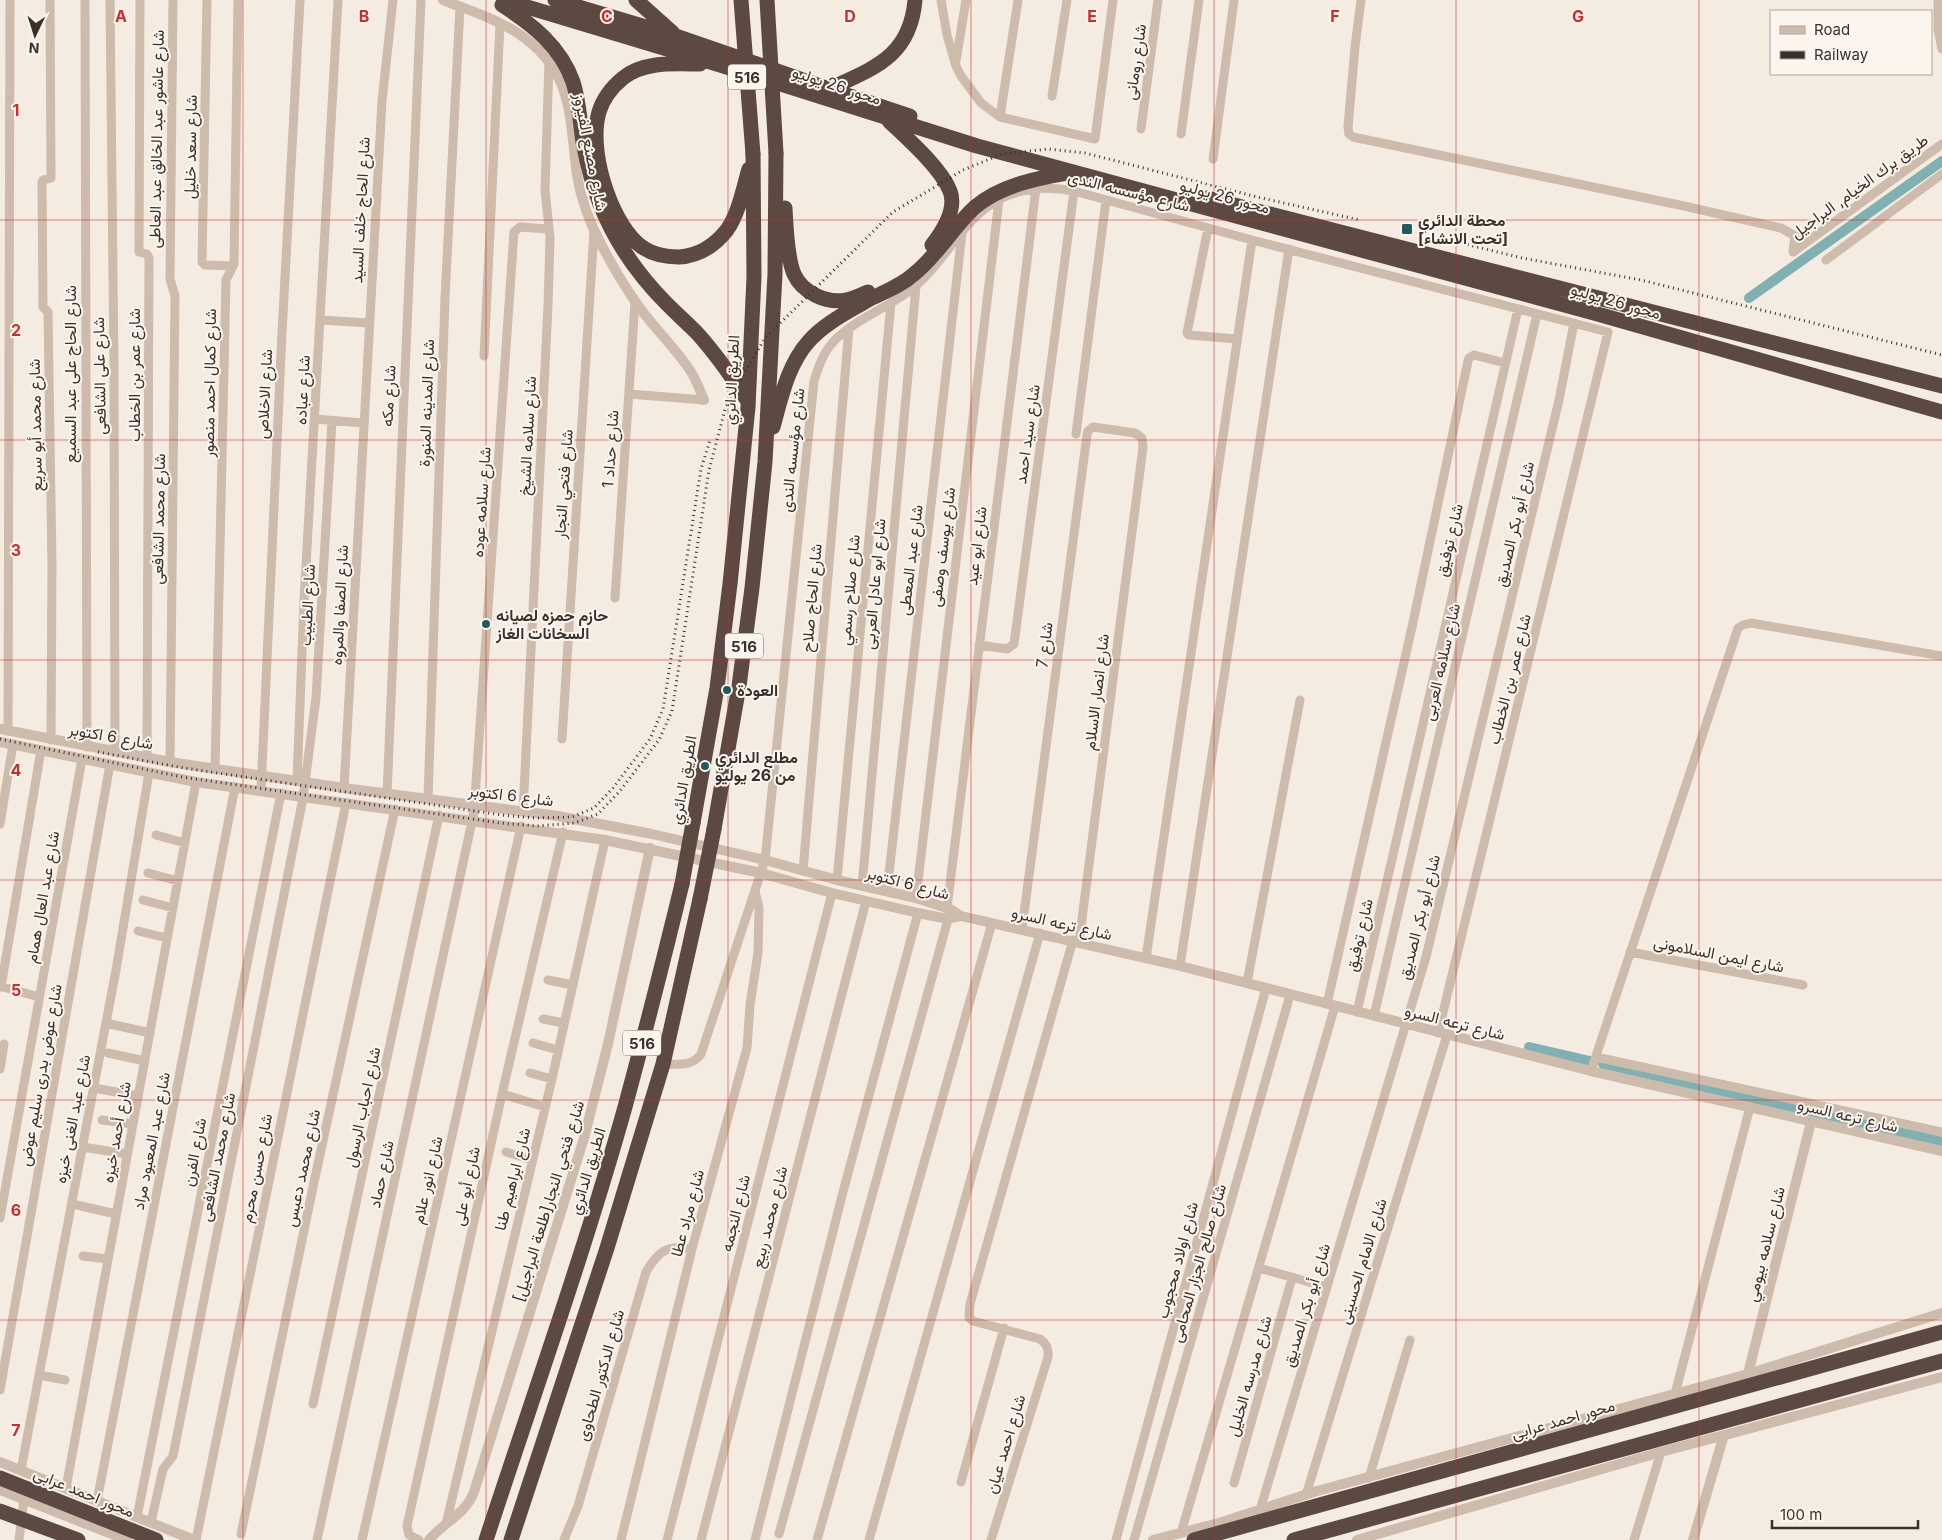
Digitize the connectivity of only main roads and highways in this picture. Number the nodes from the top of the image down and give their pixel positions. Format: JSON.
{"nodes":[{"id":1,"x":495,"y":0,"type":"edge"},
{"id":2,"x":504,"y":0,"type":"edge"},
{"id":3,"x":555,"y":0,"type":"edge"},
{"id":4,"x":636,"y":0,"type":"edge"},
{"id":5,"x":741,"y":0,"type":"edge"},
{"id":6,"x":768,"y":0,"type":"edge"},
{"id":7,"x":915,"y":0,"type":"edge"},
{"id":8,"x":676,"y":36,"type":"junction"},
{"id":9,"x":716,"y":64,"type":"junction"},
{"id":10,"x":829,"y":90,"type":"junction"},
{"id":11,"x":888,"y":120,"type":"junction"},
{"id":12,"x":776,"y":153,"type":"junction"},
{"id":13,"x":753,"y":154,"type":"junction"},
{"id":14,"x":1070,"y":172,"type":"junction"},
{"id":15,"x":1942,"y":386,"type":"edge"},
{"id":16,"x":748,"y":404,"type":"junction"},
{"id":17,"x":774,"y":404,"type":"junction"},
{"id":18,"x":1942,"y":412,"type":"edge"},
{"id":19,"x":1942,"y":1332,"type":"edge"},
{"id":20,"x":1942,"y":1362,"type":"edge"},
{"id":21,"x":0,"y":1478,"type":"edge"},
{"id":22,"x":0,"y":1511,"type":"edge"},
{"id":23,"x":1188,"y":1536,"type":"edge"},
{"id":24,"x":78,"y":1540,"type":"edge"},
{"id":25,"x":156,"y":1540,"type":"edge"},
{"id":26,"x":486,"y":1540,"type":"edge"},
{"id":27,"x":511,"y":1540,"type":"edge"},
{"id":28,"x":1294,"y":1540,"type":"edge"}],
"edges":[{"from":1,"to":16,"type":"highway"},
{"from":2,"to":9,"type":"highway","name":"محور 26 يوليو"},
{"from":3,"to":8,"type":"highway","name":"محور 26 يوليو"},
{"from":4,"to":8,"type":"highway"},
{"from":5,"to":13,"type":"highway","name":"الطريق الدائري","number":"516","bridge":true},
{"from":6,"to":12,"type":"highway","number":"516","bridge":true},
{"from":7,"to":10,"type":"highway"},
{"from":8,"to":10,"type":"highway","name":"محور 26 يوليو"},
{"from":9,"to":11,"type":"highway","name":"محور 26 يوليو"},
{"from":9,"to":13,"type":"highway"},
{"from":10,"to":15,"type":"highway","name":"محور 26 يوليو"},
{"from":11,"to":12,"type":"highway"},
{"from":11,"to":14,"type":"highway","name":"محور 26 يوليو"},
{"from":12,"to":17,"type":"highway","number":"516"},
{"from":13,"to":16,"type":"highway","name":"الطريق الدائري","number":"516"},
{"from":14,"to":17,"type":"highway"},
{"from":14,"to":18,"type":"highway","name":"محور 26 يوليو"},
{"from":16,"to":26,"type":"highway","name":"الطريق الدائري","number":"516","bridge":true},
{"from":17,"to":27,"type":"highway","number":"516","bridge":true},
{"from":19,"to":23,"type":"highway","name":"محور احمد عرابى"},
{"from":20,"to":28,"type":"highway"},
{"from":21,"to":25,"type":"highway","name":"محور احمد عرابى"},
{"from":22,"to":24,"type":"highway","bridge":true}]}
